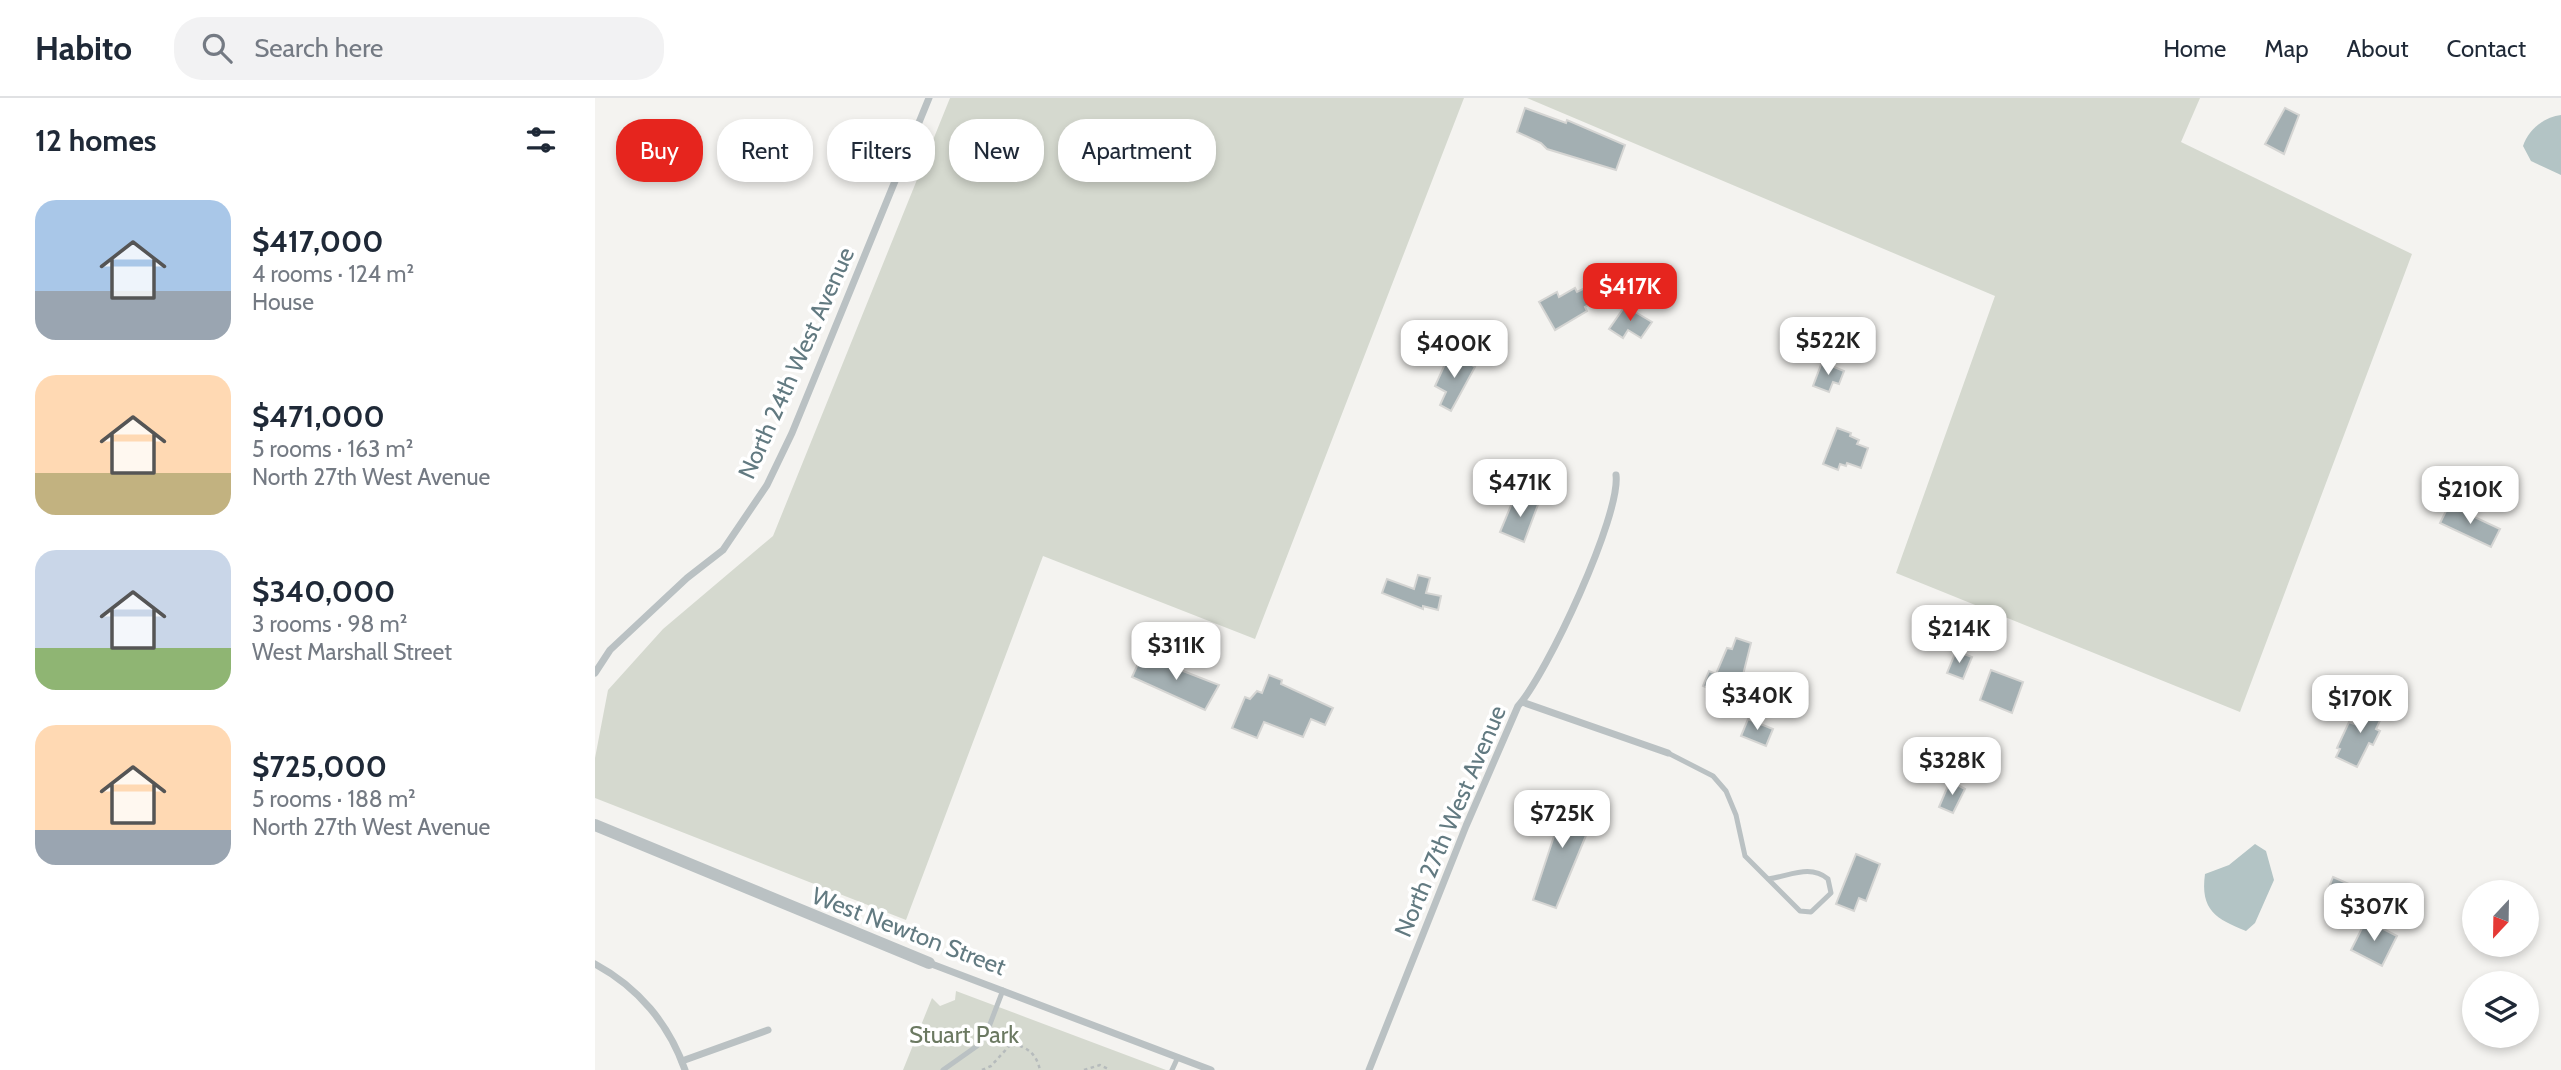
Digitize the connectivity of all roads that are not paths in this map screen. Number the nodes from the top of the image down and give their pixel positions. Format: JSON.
{"nodes":[{"id":1,"x":929,"y":98,"type":"edge"},
{"id":2,"x":1616,"y":475,"type":"dead end"},
{"id":3,"x":595,"y":673,"type":"edge"},
{"id":4,"x":1522,"y":702,"type":"junction"},
{"id":5,"x":1668,"y":753,"type":"joint"},
{"id":6,"x":595,"y":825,"type":"edge"},
{"id":7,"x":1768,"y":879,"type":"junction"},
{"id":8,"x":929,"y":963,"type":"joint"},
{"id":9,"x":595,"y":964,"type":"edge"},
{"id":10,"x":1003,"y":990,"type":"junction"},
{"id":11,"x":768,"y":1030,"type":"dead end"},
{"id":12,"x":1178,"y":1057,"type":"junction"},
{"id":13,"x":682,"y":1061,"type":"junction"},
{"id":14,"x":685,"y":1070,"type":"edge"},
{"id":15,"x":943,"y":1070,"type":"edge"},
{"id":16,"x":1172,"y":1070,"type":"edge"},
{"id":17,"x":1210,"y":1070,"type":"edge"},
{"id":18,"x":1369,"y":1070,"type":"edge"}],
"edges":[{"from":1,"to":3,"type":"street","name":"North 24th West Avenue"},
{"from":2,"to":4,"type":"street","name":"North 27th West Avenue"},
{"from":4,"to":5,"type":"street"},
{"from":4,"to":18,"type":"street","name":"North 27th West Avenue"},
{"from":5,"to":7,"type":"lane"},
{"from":6,"to":8,"type":"street","name":"West Newton Street"},
{"from":7,"to":7,"type":"lane"},
{"from":8,"to":10,"type":"street","name":"West Newton Street"},
{"from":9,"to":13,"type":"street"},
{"from":10,"to":12,"type":"street","name":"West Newton Street"},
{"from":10,"to":15,"type":"lane"},
{"from":11,"to":13,"type":"street"},
{"from":12,"to":16,"type":"lane"},
{"from":12,"to":17,"type":"street","name":"West Newton Street"},
{"from":13,"to":14,"type":"street"}]}
